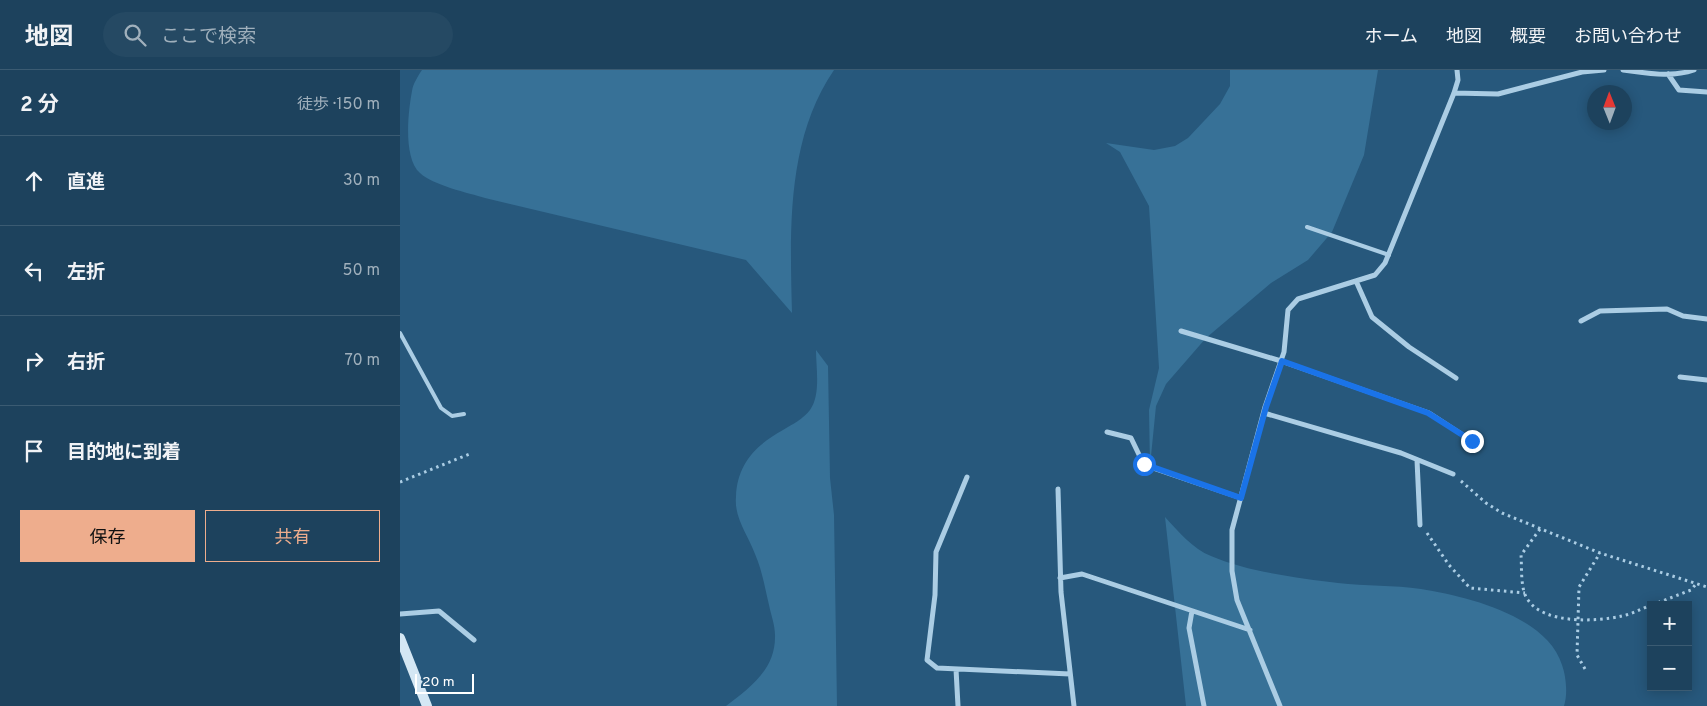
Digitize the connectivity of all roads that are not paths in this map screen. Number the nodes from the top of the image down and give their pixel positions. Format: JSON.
{"nodes":[{"id":1,"x":1457,"y":70,"type":"edge"},
{"id":2,"x":1604,"y":70,"type":"edge"},
{"id":3,"x":1624,"y":70,"type":"edge"},
{"id":4,"x":1694,"y":70,"type":"edge"},
{"id":5,"x":1668,"y":74,"type":"junction"},
{"id":6,"x":1454,"y":92,"type":"junction"},
{"id":7,"x":1707,"y":92,"type":"edge"},
{"id":8,"x":1307,"y":227,"type":"dead end"},
{"id":9,"x":1389,"y":255,"type":"junction"},
{"id":10,"x":1356,"y":282,"type":"junction"},
{"id":11,"x":1707,"y":319,"type":"edge"},
{"id":12,"x":1581,"y":321,"type":"dead end"},
{"id":13,"x":1181,"y":331,"type":"dead end"},
{"id":14,"x":400,"y":333,"type":"edge"},
{"id":15,"x":1282,"y":361,"type":"junction"},
{"id":16,"x":1680,"y":377,"type":"dead end"},
{"id":17,"x":1456,"y":378,"type":"dead end"},
{"id":18,"x":1707,"y":380,"type":"edge"},
{"id":19,"x":1264,"y":413,"type":"junction"},
{"id":20,"x":464,"y":414,"type":"dead end"},
{"id":21,"x":1107,"y":432,"type":"dead end"},
{"id":22,"x":1472,"y":441,"type":"dead end"},
{"id":23,"x":1417,"y":460,"type":"junction"},
{"id":24,"x":1453,"y":474,"type":"road end"},
{"id":25,"x":967,"y":477,"type":"dead end"},
{"id":26,"x":1058,"y":489,"type":"dead end"},
{"id":27,"x":1241,"y":498,"type":"junction"},
{"id":28,"x":1420,"y":525,"type":"road end"},
{"id":29,"x":1060,"y":578,"type":"junction"},
{"id":30,"x":1192,"y":611,"type":"junction"},
{"id":31,"x":400,"y":614,"type":"edge"},
{"id":32,"x":1250,"y":630,"type":"junction"},
{"id":33,"x":400,"y":638,"type":"edge"},
{"id":34,"x":474,"y":640,"type":"dead end"},
{"id":35,"x":956,"y":669,"type":"junction"},
{"id":36,"x":1070,"y":674,"type":"junction"},
{"id":37,"x":427,"y":706,"type":"edge"},
{"id":38,"x":958,"y":706,"type":"edge"},
{"id":39,"x":1074,"y":706,"type":"edge"},
{"id":40,"x":1204,"y":706,"type":"edge"},
{"id":41,"x":1280,"y":706,"type":"edge"}],
"edges":[{"from":1,"to":6,"type":"street"},
{"from":2,"to":6,"type":"street"},
{"from":3,"to":5,"type":"street"},
{"from":4,"to":5,"type":"street"},
{"from":5,"to":7,"type":"street"},
{"from":6,"to":9,"type":"street"},
{"from":8,"to":9,"type":"lane"},
{"from":9,"to":10,"type":"street"},
{"from":10,"to":15,"type":"street"},
{"from":10,"to":17,"type":"street"},
{"from":11,"to":12,"type":"street"},
{"from":13,"to":15,"type":"street"},
{"from":14,"to":20,"type":"lane"},
{"from":15,"to":19,"type":"street"},
{"from":15,"to":22,"type":"street"},
{"from":16,"to":18,"type":"street"},
{"from":19,"to":23,"type":"street"},
{"from":19,"to":27,"type":"street"},
{"from":21,"to":27,"type":"street"},
{"from":23,"to":24,"type":"street"},
{"from":23,"to":28,"type":"street"},
{"from":25,"to":35,"type":"street"},
{"from":26,"to":29,"type":"street"},
{"from":27,"to":32,"type":"street"},
{"from":29,"to":30,"type":"street"},
{"from":29,"to":36,"type":"street"},
{"from":30,"to":32,"type":"street"},
{"from":30,"to":40,"type":"street"},
{"from":31,"to":34,"type":"street"},
{"from":32,"to":41,"type":"street"},
{"from":33,"to":37,"type":"main road"},
{"from":35,"to":36,"type":"street"},
{"from":35,"to":38,"type":"street"},
{"from":36,"to":39,"type":"street"}]}
